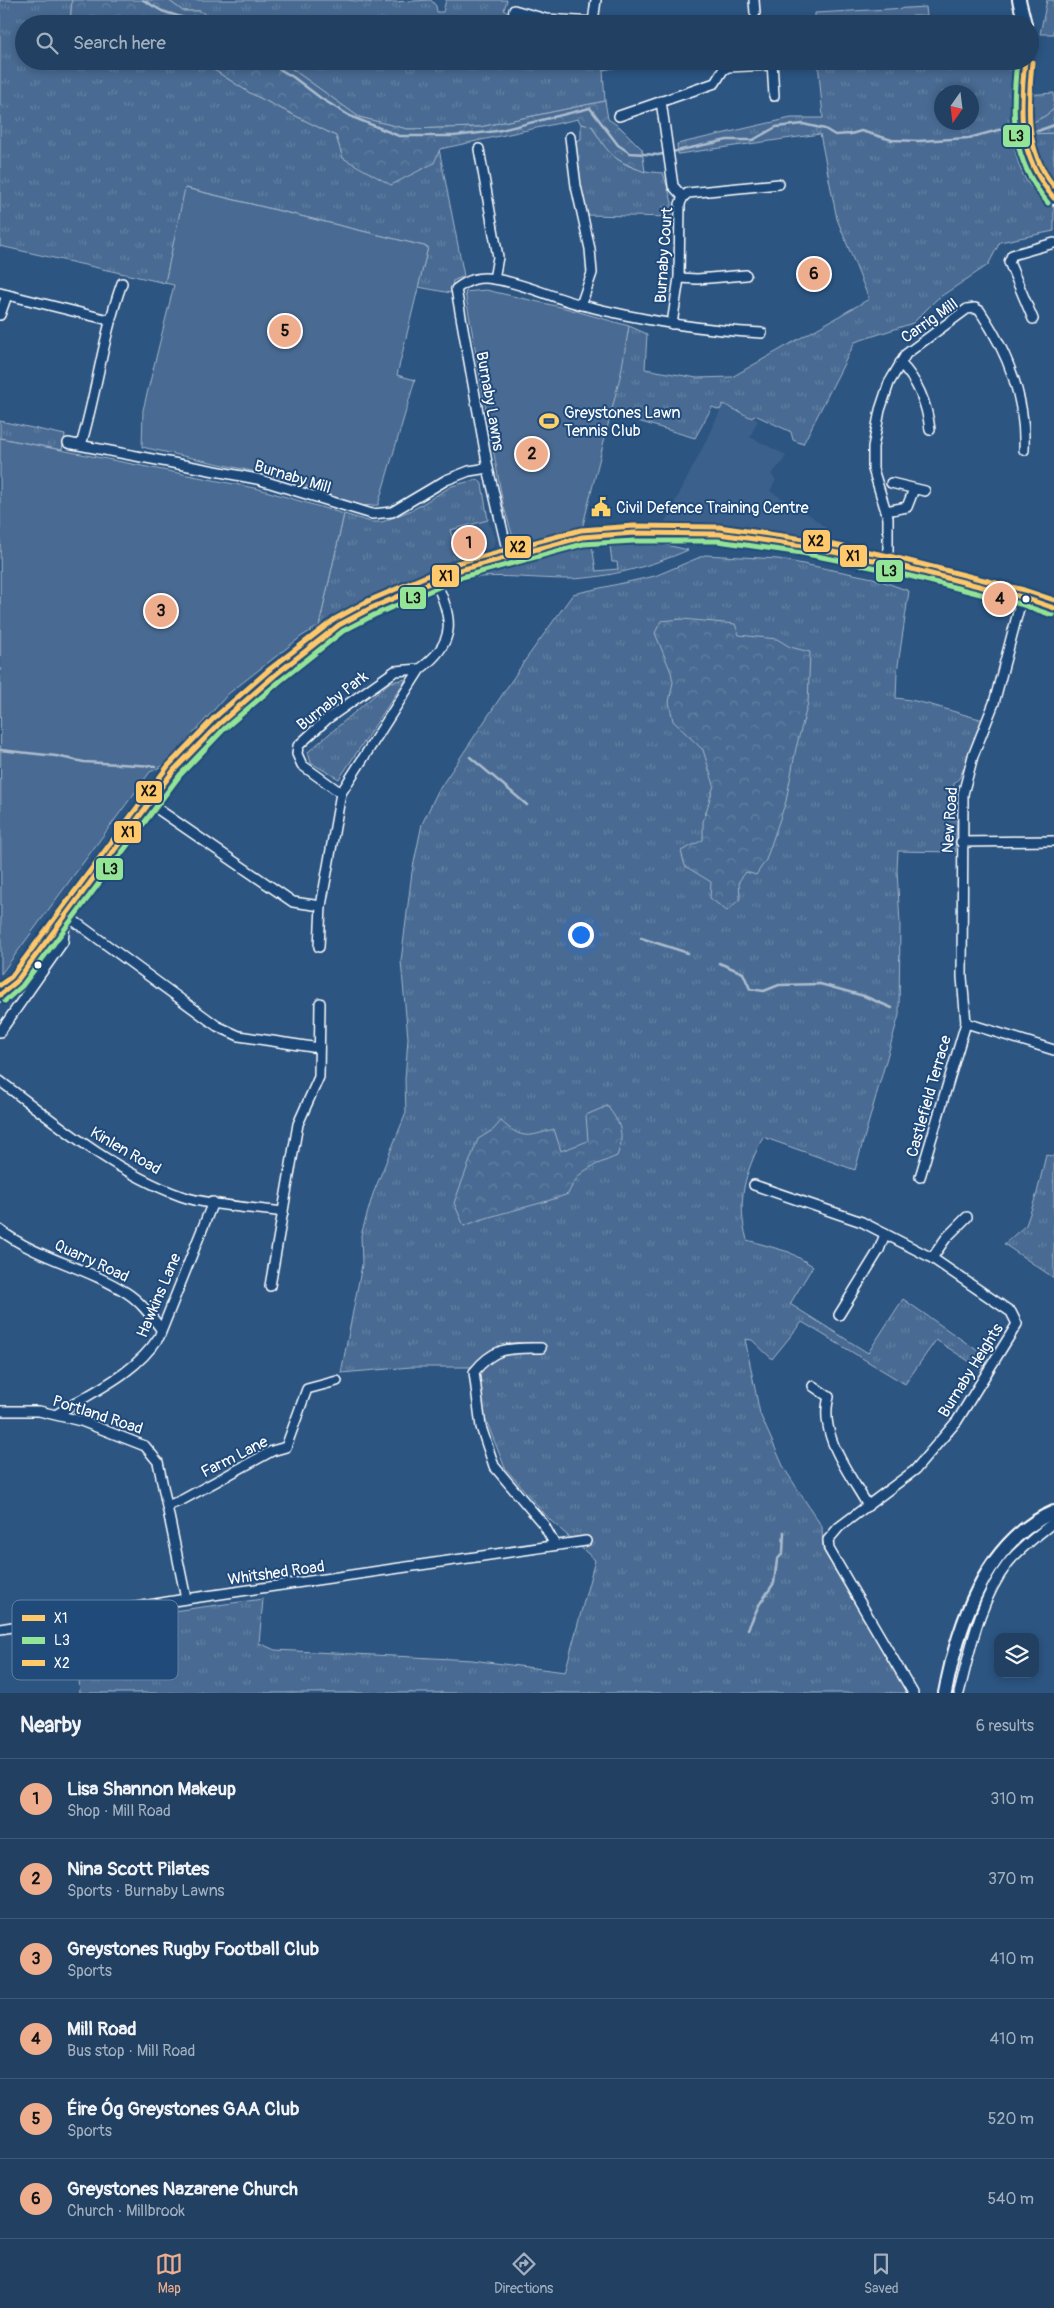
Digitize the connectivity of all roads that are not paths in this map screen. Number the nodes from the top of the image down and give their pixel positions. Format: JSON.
{"nodes":[{"id":1,"x":596,"y":0,"type":"edge"},
{"id":2,"x":754,"y":0,"type":"edge"},
{"id":3,"x":1019,"y":0,"type":"edge"},
{"id":4,"x":755,"y":13,"type":"dead end"},
{"id":5,"x":513,"y":15,"type":"edge"},
{"id":6,"x":532,"y":15,"type":"edge"},
{"id":7,"x":594,"y":15,"type":"edge"},
{"id":8,"x":1023,"y":15,"type":"edge"},
{"id":9,"x":723,"y":70,"type":"edge"},
{"id":10,"x":772,"y":70,"type":"edge"},
{"id":11,"x":1024,"y":70,"type":"edge"},
{"id":12,"x":774,"y":96,"type":"dead end"},
{"id":13,"x":661,"y":101,"type":"junction"},
{"id":14,"x":619,"y":116,"type":"dead end"},
{"id":15,"x":570,"y":137,"type":"dead end"},
{"id":16,"x":479,"y":149,"type":"dead end"},
{"id":17,"x":779,"y":184,"type":"dead end"},
{"id":18,"x":683,"y":196,"type":"junction"},
{"id":19,"x":1054,"y":198,"type":"edge"},
{"id":20,"x":1054,"y":243,"type":"edge"},
{"id":21,"x":746,"y":274,"type":"dead end"},
{"id":22,"x":679,"y":278,"type":"junction"},
{"id":23,"x":494,"y":279,"type":"junction"},
{"id":24,"x":122,"y":283,"type":"dead end"},
{"id":25,"x":4,"y":294,"type":"edge"},
{"id":26,"x":581,"y":305,"type":"junction"},
{"id":27,"x":0,"y":315,"type":"edge"},
{"id":28,"x":1033,"y":319,"type":"dead end"},
{"id":29,"x":109,"y":320,"type":"junction"},
{"id":30,"x":672,"y":324,"type":"junction"},
{"id":31,"x":762,"y":333,"type":"dead end"},
{"id":32,"x":900,"y":363,"type":"junction"},
{"id":33,"x":930,"y":430,"type":"dead end"},
{"id":34,"x":68,"y":443,"type":"dead end"},
{"id":35,"x":81,"y":445,"type":"junction"},
{"id":36,"x":1024,"y":450,"type":"dead end"},
{"id":37,"x":488,"y":468,"type":"junction"},
{"id":38,"x":891,"y":483,"type":"dead end"},
{"id":39,"x":914,"y":489,"type":"junction"},
{"id":40,"x":925,"y":491,"type":"dead end"},
{"id":41,"x":886,"y":511,"type":"junction"},
{"id":42,"x":509,"y":558,"type":"junction"},
{"id":43,"x":888,"y":563,"type":"junction"},
{"id":44,"x":435,"y":580,"type":"junction"},
{"id":45,"x":1022,"y":597,"type":"junction"},
{"id":46,"x":1054,"y":608,"type":"edge"},
{"id":47,"x":420,"y":668,"type":"junction"},
{"id":48,"x":341,"y":793,"type":"junction"},
{"id":49,"x":149,"y":803,"type":"junction"},
{"id":50,"x":1054,"y":841,"type":"edge"},
{"id":51,"x":961,"y":842,"type":"junction"},
{"id":52,"x":321,"y":906,"type":"junction"},
{"id":53,"x":66,"y":915,"type":"junction"},
{"id":54,"x":319,"y":947,"type":"dead end"},
{"id":55,"x":0,"y":995,"type":"edge"},
{"id":56,"x":320,"y":1003,"type":"dead end"},
{"id":57,"x":966,"y":1022,"type":"junction"},
{"id":58,"x":0,"y":1032,"type":"edge"},
{"id":59,"x":319,"y":1048,"type":"junction"},
{"id":60,"x":1054,"y":1050,"type":"edge"},
{"id":61,"x":0,"y":1081,"type":"edge"},
{"id":62,"x":920,"y":1177,"type":"dead end"},
{"id":63,"x":754,"y":1185,"type":"dead end"},
{"id":64,"x":214,"y":1202,"type":"junction"},
{"id":65,"x":283,"y":1212,"type":"junction"},
{"id":66,"x":967,"y":1217,"type":"dead end"},
{"id":67,"x":0,"y":1230,"type":"edge"},
{"id":68,"x":885,"y":1234,"type":"junction"},
{"id":69,"x":932,"y":1258,"type":"junction"},
{"id":70,"x":270,"y":1286,"type":"dead end"},
{"id":71,"x":839,"y":1315,"type":"dead end"},
{"id":72,"x":161,"y":1329,"type":"junction"},
{"id":73,"x":542,"y":1348,"type":"dead end"},
{"id":74,"x":337,"y":1381,"type":"dead end"},
{"id":75,"x":813,"y":1386,"type":"dead end"},
{"id":76,"x":0,"y":1411,"type":"edge"},
{"id":77,"x":57,"y":1414,"type":"junction"},
{"id":78,"x":167,"y":1506,"type":"junction"},
{"id":79,"x":868,"y":1506,"type":"junction"},
{"id":80,"x":1054,"y":1512,"type":"edge"},
{"id":81,"x":1054,"y":1522,"type":"edge"},
{"id":82,"x":586,"y":1541,"type":"dead end"},
{"id":83,"x":556,"y":1545,"type":"junction"},
{"id":84,"x":186,"y":1599,"type":"junction"},
{"id":85,"x":178,"y":1600,"type":"edge"},
{"id":86,"x":913,"y":1693,"type":"edge"},
{"id":87,"x":945,"y":1693,"type":"edge"},
{"id":88,"x":960,"y":1693,"type":"edge"}],
"edges":[{"from":1,"to":7,"type":"street"},
{"from":2,"to":4,"type":"street"},
{"from":3,"to":8,"type":"main road"},
{"from":5,"to":6,"type":"street"},
{"from":9,"to":13,"type":"street"},
{"from":10,"to":12,"type":"street"},
{"from":11,"to":19,"type":"main road"},
{"from":13,"to":14,"type":"street"},
{"from":13,"to":18,"type":"street"},
{"from":15,"to":26,"type":"street"},
{"from":16,"to":23,"type":"street"},
{"from":17,"to":18,"type":"street","name":"Burnaby Court"},
{"from":18,"to":22,"type":"street","name":"Burnaby Court"},
{"from":20,"to":28,"type":"street"},
{"from":21,"to":22,"type":"street"},
{"from":22,"to":30,"type":"street","name":"Burnaby Court"},
{"from":23,"to":26,"type":"street","name":"Burnaby Lawns"},
{"from":23,"to":37,"type":"street","name":"Burnaby Lawns"},
{"from":24,"to":29,"type":"street"},
{"from":25,"to":27,"type":"street"},
{"from":25,"to":29,"type":"street"},
{"from":26,"to":30,"type":"street","name":"Burnaby Lawns"},
{"from":29,"to":35,"type":"street"},
{"from":30,"to":31,"type":"street","name":"Burnaby Lawns"},
{"from":32,"to":33,"type":"street","name":"Carrig Mill"},
{"from":32,"to":36,"type":"street","name":"Carrig Mill"},
{"from":32,"to":41,"type":"street","name":"Carrig Mill"},
{"from":34,"to":35,"type":"street","name":"Burnaby Mill"},
{"from":35,"to":37,"type":"street","name":"Burnaby Mill"},
{"from":37,"to":42,"type":"street","name":"Burnaby Lawns"},
{"from":38,"to":39,"type":"street"},
{"from":39,"to":40,"type":"street"},
{"from":39,"to":41,"type":"street"},
{"from":41,"to":43,"type":"street","name":"Carrig Mill"},
{"from":42,"to":43,"type":"main road"},
{"from":42,"to":44,"type":"main road"},
{"from":43,"to":45,"type":"main road"},
{"from":44,"to":47,"type":"street"},
{"from":44,"to":49,"type":"main road"},
{"from":45,"to":46,"type":"main road"},
{"from":45,"to":51,"type":"street","name":"New Road"},
{"from":47,"to":48,"type":"street"},
{"from":47,"to":48,"type":"street","name":"Burnaby Park"},
{"from":48,"to":52,"type":"street"},
{"from":49,"to":52,"type":"street"},
{"from":49,"to":53,"type":"main road"},
{"from":50,"to":51,"type":"street"},
{"from":51,"to":57,"type":"street","name":"New Road"},
{"from":52,"to":54,"type":"street"},
{"from":53,"to":55,"type":"main road"},
{"from":53,"to":58,"type":"street"},
{"from":53,"to":59,"type":"street"},
{"from":56,"to":59,"type":"street"},
{"from":57,"to":60,"type":"street"},
{"from":57,"to":62,"type":"street","name":"Castlefield Terrace"},
{"from":59,"to":65,"type":"street"},
{"from":61,"to":64,"type":"street","name":"Kinlen Road"},
{"from":63,"to":68,"type":"street","name":"Burnaby Heights"},
{"from":64,"to":65,"type":"street","name":"Kinlen Road"},
{"from":64,"to":72,"type":"street","name":"Hawkins Lane"},
{"from":65,"to":70,"type":"street"},
{"from":66,"to":69,"type":"street"},
{"from":67,"to":72,"type":"street","name":"Quarry Road"},
{"from":68,"to":69,"type":"street","name":"Burnaby Heights"},
{"from":68,"to":71,"type":"street"},
{"from":69,"to":79,"type":"street","name":"Burnaby Heights"},
{"from":72,"to":77,"type":"street","name":"Hawkins Lane"},
{"from":73,"to":83,"type":"street"},
{"from":74,"to":78,"type":"street","name":"Farm Lane"},
{"from":75,"to":79,"type":"street"},
{"from":76,"to":77,"type":"street","name":"Portland Road"},
{"from":77,"to":78,"type":"street","name":"Portland Road"},
{"from":78,"to":84,"type":"street","name":"Portland Road"},
{"from":79,"to":86,"type":"street","name":"Burnaby Heights"},
{"from":80,"to":87,"type":"main road"},
{"from":81,"to":88,"type":"street"},
{"from":82,"to":83,"type":"street","name":"Whitshed Road"},
{"from":83,"to":84,"type":"street","name":"Whitshed Road"},
{"from":84,"to":85,"type":"street","name":"Whitshed Road"}]}
